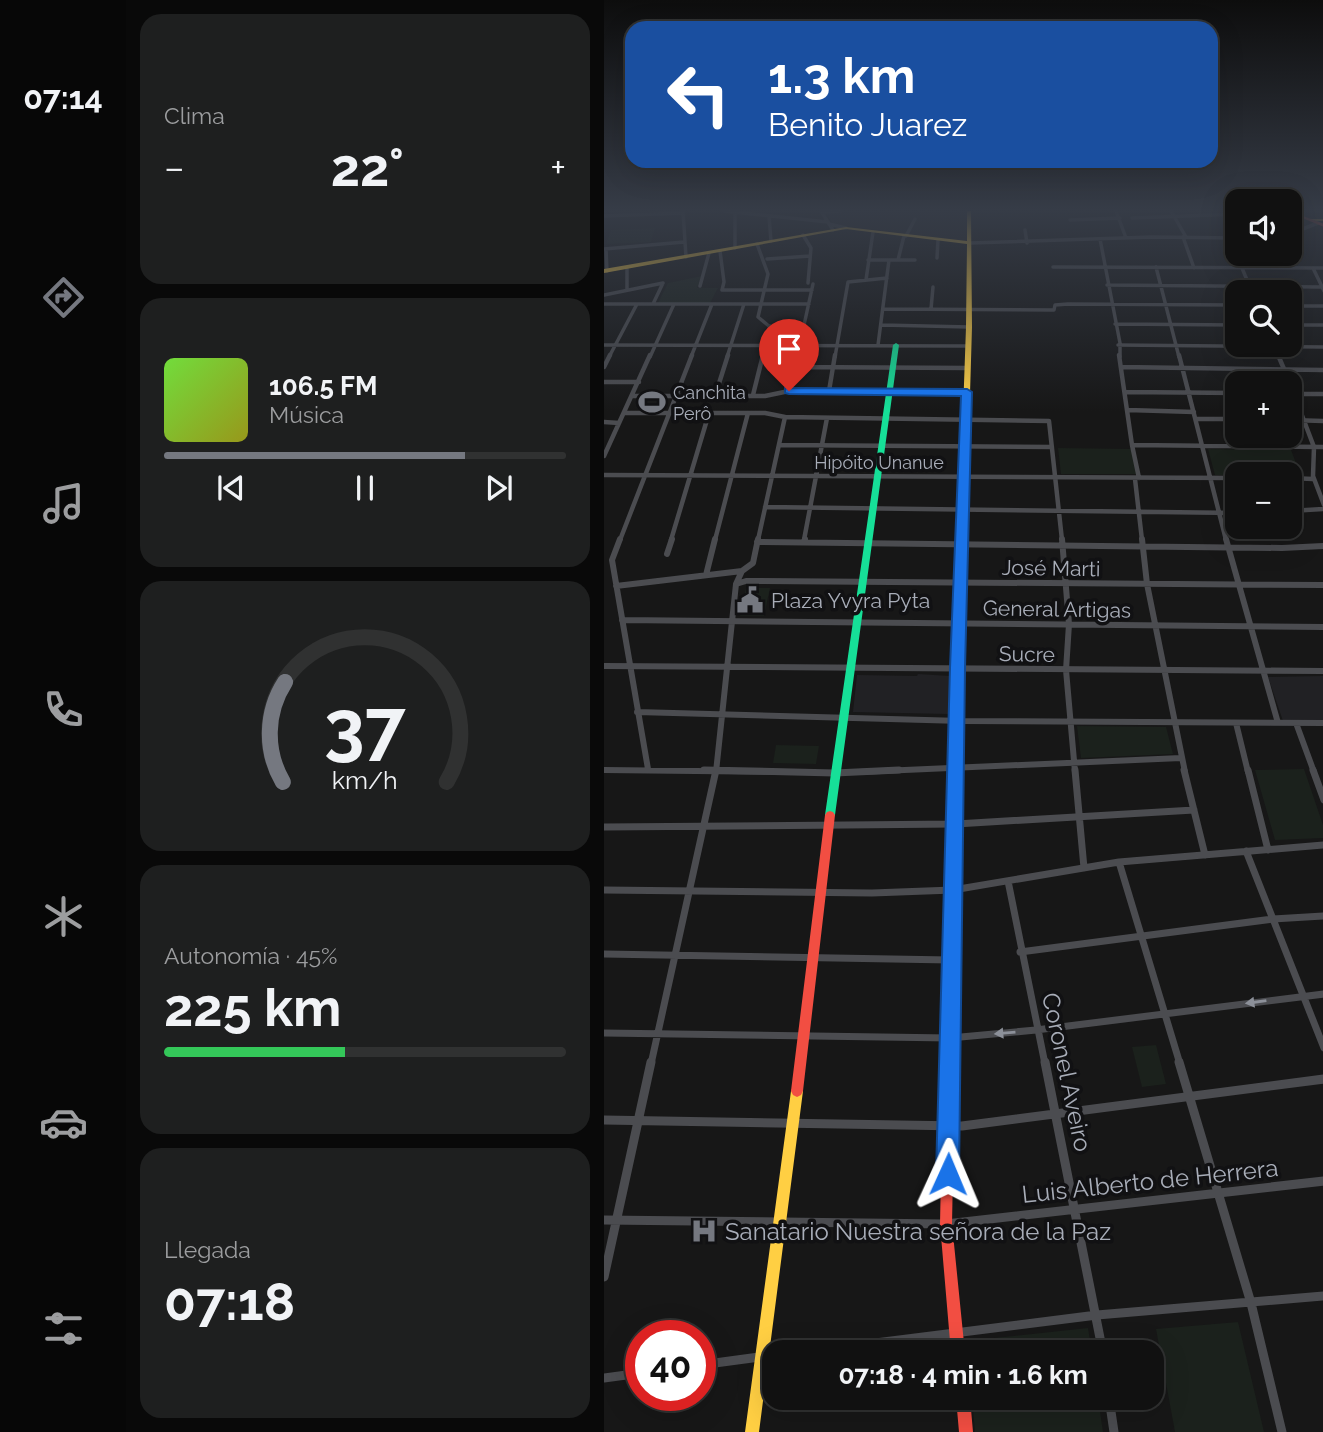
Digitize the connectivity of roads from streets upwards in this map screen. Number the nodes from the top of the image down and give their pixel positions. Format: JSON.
{"nodes":[{"id":1,"x":627,"y":278,"type":"edge"},
{"id":2,"x":703,"y":278,"type":"edge"},
{"id":3,"x":723,"y":278,"type":"edge"},
{"id":4,"x":768,"y":278,"type":"edge"},
{"id":5,"x":810,"y":278,"type":"edge"},
{"id":6,"x":887,"y":278,"type":"joint"},
{"id":7,"x":969,"y":278,"type":"edge"},
{"id":8,"x":1106,"y":278,"type":"edge"},
{"id":9,"x":1159,"y":278,"type":"edge"},
{"id":10,"x":866,"y":280,"type":"joint"},
{"id":11,"x":1107,"y":285,"type":"junction"},
{"id":12,"x":1161,"y":285,"type":"junction"},
{"id":13,"x":700,"y":286,"type":"dead end"},
{"id":14,"x":1225,"y":286,"type":"edge"},
{"id":15,"x":933,"y":287,"type":"dead end"},
{"id":16,"x":1302,"y":288,"type":"edge"},
{"id":17,"x":1322,"y":289,"type":"edge"},
{"id":18,"x":627,"y":290,"type":"junction"},
{"id":19,"x":766,"y":290,"type":"junction"},
{"id":20,"x":812,"y":290,"type":"junction"},
{"id":21,"x":604,"y":295,"type":"edge"},
{"id":22,"x":604,"y":303,"type":"edge"},
{"id":23,"x":637,"y":304,"type":"junction"},
{"id":24,"x":653,"y":304,"type":"junction"},
{"id":25,"x":674,"y":304,"type":"junction"},
{"id":26,"x":712,"y":304,"type":"junction"},
{"id":27,"x":744,"y":304,"type":"junction"},
{"id":28,"x":761,"y":304,"type":"junction"},
{"id":29,"x":809,"y":304,"type":"junction"},
{"id":30,"x":1111,"y":304,"type":"junction"},
{"id":31,"x":1166,"y":304,"type":"junction"},
{"id":32,"x":1225,"y":305,"type":"edge"},
{"id":33,"x":1302,"y":306,"type":"edge"},
{"id":34,"x":1323,"y":306,"type":"edge"},
{"id":35,"x":884,"y":309,"type":"junction"},
{"id":36,"x":931,"y":309,"type":"junction"},
{"id":37,"x":969,"y":309,"type":"junction"},
{"id":38,"x":1114,"y":324,"type":"junction"},
{"id":39,"x":1170,"y":324,"type":"junction"},
{"id":40,"x":882,"y":325,"type":"junction"},
{"id":41,"x":1225,"y":325,"type":"edge"},
{"id":42,"x":1302,"y":325,"type":"edge"},
{"id":43,"x":1323,"y":326,"type":"edge"},
{"id":44,"x":969,"y":327,"type":"junction"},
{"id":45,"x":1118,"y":344,"type":"junction"},
{"id":46,"x":604,"y":345,"type":"edge"},
{"id":47,"x":615,"y":345,"type":"junction"},
{"id":48,"x":656,"y":345,"type":"junction"},
{"id":49,"x":695,"y":345,"type":"junction"},
{"id":50,"x":732,"y":345,"type":"junction"},
{"id":51,"x":766,"y":345,"type":"junction"},
{"id":52,"x":799,"y":345,"type":"junction"},
{"id":53,"x":838,"y":345,"type":"junction"},
{"id":54,"x":878,"y":345,"type":"junction"},
{"id":55,"x":896,"y":345,"type":"junction"},
{"id":56,"x":968,"y":346,"type":"junction"},
{"id":57,"x":1176,"y":346,"type":"junction"},
{"id":58,"x":1225,"y":346,"type":"edge"},
{"id":59,"x":1302,"y":347,"type":"edge"},
{"id":60,"x":1323,"y":347,"type":"edge"},
{"id":61,"x":1279,"y":357,"type":"edge"},
{"id":62,"x":604,"y":367,"type":"edge"},
{"id":63,"x":795,"y":367,"type":"junction"},
{"id":64,"x":834,"y":367,"type":"junction"},
{"id":65,"x":1121,"y":367,"type":"junction"},
{"id":66,"x":893,"y":368,"type":"junction"},
{"id":67,"x":968,"y":368,"type":"junction"},
{"id":68,"x":1182,"y":368,"type":"junction"},
{"id":69,"x":1284,"y":370,"type":"junction"},
{"id":70,"x":1323,"y":370,"type":"edge"},
{"id":71,"x":604,"y":382,"type":"edge"},
{"id":72,"x":639,"y":382,"type":"junction"},
{"id":73,"x":789,"y":391,"type":"junction"},
{"id":74,"x":829,"y":391,"type":"junction"},
{"id":75,"x":889,"y":392,"type":"junction"},
{"id":76,"x":967,"y":392,"type":"junction"},
{"id":77,"x":1125,"y":392,"type":"junction"},
{"id":78,"x":1189,"y":393,"type":"junction"},
{"id":79,"x":1225,"y":393,"type":"edge"},
{"id":80,"x":1302,"y":394,"type":"edge"},
{"id":81,"x":1323,"y":394,"type":"edge"},
{"id":82,"x":633,"y":396,"type":"junction"},
{"id":83,"x":676,"y":396,"type":"junction"},
{"id":84,"x":715,"y":396,"type":"junction"},
{"id":85,"x":738,"y":396,"type":"junction"},
{"id":86,"x":753,"y":396,"type":"junction"},
{"id":87,"x":765,"y":396,"type":"junction"},
{"id":88,"x":1128,"y":410,"type":"junction"},
{"id":89,"x":1194,"y":412,"type":"junction"},
{"id":90,"x":624,"y":413,"type":"junction"},
{"id":91,"x":669,"y":413,"type":"junction"},
{"id":92,"x":734,"y":413,"type":"junction"},
{"id":93,"x":748,"y":413,"type":"junction"},
{"id":94,"x":760,"y":413,"type":"junction"},
{"id":95,"x":709,"y":414,"type":"junction"},
{"id":96,"x":1302,"y":416,"type":"edge"},
{"id":97,"x":785,"y":417,"type":"junction"},
{"id":98,"x":827,"y":418,"type":"junction"},
{"id":99,"x":886,"y":418,"type":"junction"},
{"id":100,"x":966,"y":419,"type":"junction"},
{"id":101,"x":1196,"y":419,"type":"junction"},
{"id":102,"x":1225,"y":419,"type":"edge"},
{"id":103,"x":1304,"y":421,"type":"junction"},
{"id":104,"x":1323,"y":421,"type":"edge"},
{"id":105,"x":604,"y":422,"type":"edge"},
{"id":106,"x":620,"y":423,"type":"junction"},
{"id":107,"x":1132,"y":444,"type":"junction"},
{"id":108,"x":778,"y":445,"type":"junction"},
{"id":109,"x":821,"y":445,"type":"junction"},
{"id":110,"x":882,"y":446,"type":"junction"},
{"id":111,"x":965,"y":446,"type":"junction"},
{"id":112,"x":1052,"y":447,"type":"junction"},
{"id":113,"x":1203,"y":447,"type":"junction"},
{"id":114,"x":1314,"y":447,"type":"junction"},
{"id":115,"x":1323,"y":447,"type":"edge"},
{"id":116,"x":604,"y":456,"type":"edge"},
{"id":117,"x":604,"y":475,"type":"edge"},
{"id":118,"x":644,"y":475,"type":"junction"},
{"id":119,"x":690,"y":475,"type":"junction"},
{"id":120,"x":732,"y":475,"type":"junction"},
{"id":121,"x":772,"y":475,"type":"junction"},
{"id":122,"x":816,"y":475,"type":"junction"},
{"id":123,"x":878,"y":476,"type":"junction"},
{"id":124,"x":965,"y":477,"type":"junction"},
{"id":125,"x":1056,"y":477,"type":"junction"},
{"id":126,"x":1210,"y":477,"type":"junction"},
{"id":127,"x":1225,"y":478,"type":"edge"},
{"id":128,"x":1137,"y":479,"type":"junction"},
{"id":129,"x":1302,"y":479,"type":"edge"},
{"id":130,"x":1313,"y":479,"type":"junction"},
{"id":131,"x":765,"y":507,"type":"junction"},
{"id":132,"x":1323,"y":507,"type":"edge"},
{"id":133,"x":811,"y":509,"type":"junction"},
{"id":134,"x":872,"y":509,"type":"junction"},
{"id":135,"x":963,"y":509,"type":"junction"},
{"id":136,"x":1060,"y":510,"type":"junction"},
{"id":137,"x":1302,"y":510,"type":"edge"},
{"id":138,"x":1140,"y":512,"type":"junction"},
{"id":139,"x":1219,"y":513,"type":"junction"},
{"id":140,"x":1225,"y":513,"type":"edge"},
{"id":141,"x":757,"y":542,"type":"junction"},
{"id":142,"x":804,"y":542,"type":"junction"},
{"id":143,"x":868,"y":542,"type":"junction"},
{"id":144,"x":962,"y":543,"type":"junction"},
{"id":145,"x":1063,"y":545,"type":"junction"},
{"id":146,"x":1323,"y":546,"type":"edge"},
{"id":147,"x":1143,"y":547,"type":"junction"},
{"id":148,"x":1229,"y":547,"type":"junction"},
{"id":149,"x":667,"y":554,"type":"dead end"},
{"id":150,"x":742,"y":571,"type":"junction"},
{"id":151,"x":706,"y":575,"type":"junction"},
{"id":152,"x":861,"y":582,"type":"junction"},
{"id":153,"x":961,"y":583,"type":"junction"},
{"id":154,"x":1066,"y":583,"type":"junction"},
{"id":155,"x":736,"y":584,"type":"junction"},
{"id":156,"x":1147,"y":584,"type":"junction"},
{"id":157,"x":1238,"y":585,"type":"junction"},
{"id":158,"x":1323,"y":585,"type":"edge"},
{"id":159,"x":616,"y":586,"type":"junction"},
{"id":160,"x":622,"y":620,"type":"junction"},
{"id":161,"x":734,"y":621,"type":"junction"},
{"id":162,"x":856,"y":623,"type":"junction"},
{"id":163,"x":960,"y":623,"type":"junction"},
{"id":164,"x":1070,"y":624,"type":"junction"},
{"id":165,"x":1156,"y":626,"type":"junction"},
{"id":166,"x":1252,"y":627,"type":"junction"},
{"id":167,"x":1323,"y":627,"type":"edge"},
{"id":168,"x":604,"y":666,"type":"edge"},
{"id":169,"x":630,"y":666,"type":"junction"},
{"id":170,"x":728,"y":666,"type":"junction"},
{"id":171,"x":851,"y":667,"type":"junction"},
{"id":172,"x":958,"y":668,"type":"junction"},
{"id":173,"x":1066,"y":670,"type":"junction"},
{"id":174,"x":1323,"y":671,"type":"edge"},
{"id":175,"x":1165,"y":672,"type":"junction"},
{"id":176,"x":1264,"y":672,"type":"junction"},
{"id":177,"x":637,"y":712,"type":"junction"},
{"id":178,"x":724,"y":715,"type":"junction"},
{"id":179,"x":844,"y":716,"type":"junction"},
{"id":180,"x":957,"y":720,"type":"junction"},
{"id":181,"x":1071,"y":722,"type":"junction"},
{"id":182,"x":1173,"y":723,"type":"junction"},
{"id":183,"x":1236,"y":723,"type":"junction"},
{"id":184,"x":1278,"y":723,"type":"junction"},
{"id":185,"x":1296,"y":723,"type":"junction"},
{"id":186,"x":1323,"y":723,"type":"edge"},
{"id":187,"x":1181,"y":758,"type":"junction"},
{"id":188,"x":1075,"y":763,"type":"junction"},
{"id":189,"x":955,"y":768,"type":"junction"},
{"id":190,"x":648,"y":769,"type":"junction"},
{"id":191,"x":604,"y":770,"type":"edge"},
{"id":192,"x":716,"y":770,"type":"junction"},
{"id":193,"x":835,"y":773,"type":"junction"},
{"id":194,"x":1323,"y":800,"type":"edge"},
{"id":195,"x":1194,"y":810,"type":"junction"},
{"id":196,"x":1080,"y":817,"type":"junction"},
{"id":197,"x":956,"y":824,"type":"junction"},
{"id":198,"x":706,"y":826,"type":"junction"},
{"id":199,"x":604,"y":827,"type":"edge"},
{"id":200,"x":828,"y":827,"type":"junction"},
{"id":201,"x":1323,"y":845,"type":"edge"},
{"id":202,"x":1268,"y":850,"type":"junction"},
{"id":203,"x":1246,"y":852,"type":"junction"},
{"id":204,"x":1205,"y":855,"type":"junction"},
{"id":205,"x":1119,"y":862,"type":"junction"},
{"id":206,"x":1084,"y":868,"type":"junction"},
{"id":207,"x":1008,"y":881,"type":"junction"},
{"id":208,"x":604,"y":890,"type":"edge"},
{"id":209,"x":691,"y":890,"type":"junction"},
{"id":210,"x":953,"y":890,"type":"junction"},
{"id":211,"x":822,"y":892,"type":"junction"},
{"id":212,"x":1323,"y":916,"type":"edge"},
{"id":213,"x":1273,"y":919,"type":"junction"},
{"id":214,"x":1142,"y":937,"type":"junction"},
{"id":215,"x":1020,"y":952,"type":"junction"},
{"id":216,"x":604,"y":954,"type":"edge"},
{"id":217,"x":676,"y":955,"type":"junction"},
{"id":218,"x":814,"y":956,"type":"junction"},
{"id":219,"x":950,"y":960,"type":"junction"},
{"id":220,"x":1323,"y":994,"type":"edge"},
{"id":221,"x":1304,"y":995,"type":"junction"},
{"id":222,"x":1165,"y":1015,"type":"junction"},
{"id":223,"x":1036,"y":1030,"type":"junction"},
{"id":224,"x":604,"y":1033,"type":"edge"},
{"id":225,"x":658,"y":1033,"type":"junction"},
{"id":226,"x":804,"y":1035,"type":"junction"},
{"id":227,"x":950,"y":1038,"type":"junction"},
{"id":228,"x":1323,"y":1048,"type":"edge"},
{"id":229,"x":1323,"y":1079,"type":"edge"},
{"id":230,"x":1189,"y":1095,"type":"junction"},
{"id":231,"x":1053,"y":1113,"type":"junction"},
{"id":232,"x":604,"y":1119,"type":"edge"},
{"id":233,"x":638,"y":1120,"type":"junction"},
{"id":234,"x":792,"y":1122,"type":"junction"},
{"id":235,"x":949,"y":1124,"type":"junction"},
{"id":236,"x":1323,"y":1181,"type":"edge"},
{"id":237,"x":1217,"y":1193,"type":"junction"},
{"id":238,"x":1075,"y":1209,"type":"junction"},
{"id":239,"x":604,"y":1220,"type":"edge"},
{"id":240,"x":616,"y":1220,"type":"junction"},
{"id":241,"x":778,"y":1221,"type":"junction"},
{"id":242,"x":946,"y":1224,"type":"junction"},
{"id":243,"x":604,"y":1277,"type":"edge"},
{"id":244,"x":1323,"y":1296,"type":"edge"},
{"id":245,"x":1251,"y":1303,"type":"junction"},
{"id":246,"x":1097,"y":1315,"type":"junction"},
{"id":247,"x":956,"y":1333,"type":"junction"},
{"id":248,"x":764,"y":1340,"type":"edge"},
{"id":249,"x":900,"y":1340,"type":"edge"},
{"id":250,"x":957,"y":1340,"type":"edge"},
{"id":251,"x":1101,"y":1340,"type":"edge"},
{"id":252,"x":762,"y":1357,"type":"joint"},
{"id":253,"x":716,"y":1363,"type":"edge"},
{"id":254,"x":625,"y":1375,"type":"edge"},
{"id":255,"x":604,"y":1378,"type":"edge"},
{"id":256,"x":964,"y":1410,"type":"edge"},
{"id":257,"x":1111,"y":1410,"type":"edge"},
{"id":258,"x":752,"y":1432,"type":"edge"},
{"id":259,"x":966,"y":1432,"type":"edge"},
{"id":260,"x":1114,"y":1432,"type":"edge"},
{"id":261,"x":1282,"y":1432,"type":"edge"}],
"edges":[{"from":1,"to":18,"type":"street"},
{"from":2,"to":13,"type":"street"},
{"from":3,"to":19,"type":"street"},
{"from":4,"to":19,"type":"street"},
{"from":5,"to":20,"type":"street"},
{"from":6,"to":10,"type":"street"},
{"from":6,"to":35,"type":"street"},
{"from":7,"to":37,"type":"street"},
{"from":8,"to":11,"type":"street"},
{"from":9,"to":12,"type":"street"},
{"from":10,"to":53,"type":"street"},
{"from":11,"to":12,"type":"street"},
{"from":11,"to":30,"type":"street"},
{"from":12,"to":14,"type":"street"},
{"from":12,"to":31,"type":"street"},
{"from":15,"to":36,"type":"street"},
{"from":16,"to":17,"type":"street"},
{"from":18,"to":21,"type":"street"},
{"from":18,"to":24,"type":"street"},
{"from":19,"to":20,"type":"street"},
{"from":19,"to":28,"type":"street"},
{"from":20,"to":29,"type":"street"},
{"from":22,"to":23,"type":"street"},
{"from":23,"to":24,"type":"street"},
{"from":23,"to":47,"type":"street"},
{"from":24,"to":25,"type":"street"},
{"from":25,"to":26,"type":"street"},
{"from":25,"to":48,"type":"street"},
{"from":26,"to":27,"type":"street"},
{"from":26,"to":49,"type":"street"},
{"from":27,"to":28,"type":"street"},
{"from":27,"to":50,"type":"street"},
{"from":28,"to":29,"type":"street"},
{"from":28,"to":51,"type":"street"},
{"from":29,"to":52,"type":"street"},
{"from":30,"to":31,"type":"street"},
{"from":30,"to":37,"type":"street"},
{"from":30,"to":38,"type":"street"},
{"from":31,"to":32,"type":"street"},
{"from":31,"to":39,"type":"street"},
{"from":33,"to":34,"type":"street"},
{"from":35,"to":36,"type":"street"},
{"from":35,"to":40,"type":"street"},
{"from":36,"to":37,"type":"street"},
{"from":37,"to":44,"type":"street"},
{"from":38,"to":39,"type":"street"},
{"from":38,"to":45,"type":"street"},
{"from":39,"to":41,"type":"street"},
{"from":39,"to":57,"type":"street"},
{"from":40,"to":44,"type":"street"},
{"from":40,"to":54,"type":"street"},
{"from":42,"to":43,"type":"street"},
{"from":44,"to":56,"type":"street"},
{"from":45,"to":57,"type":"street"},
{"from":45,"to":65,"type":"street"},
{"from":46,"to":47,"type":"street"},
{"from":47,"to":48,"type":"street"},
{"from":47,"to":62,"type":"street"},
{"from":48,"to":49,"type":"street"},
{"from":48,"to":72,"type":"street"},
{"from":49,"to":50,"type":"street"},
{"from":49,"to":83,"type":"street"},
{"from":50,"to":51,"type":"street"},
{"from":50,"to":84,"type":"street"},
{"from":51,"to":52,"type":"street"},
{"from":51,"to":86,"type":"street"},
{"from":52,"to":53,"type":"street"},
{"from":52,"to":63,"type":"street"},
{"from":53,"to":54,"type":"street"},
{"from":53,"to":64,"type":"street"},
{"from":54,"to":55,"type":"street"},
{"from":55,"to":56,"type":"street"},
{"from":55,"to":66,"type":"street"},
{"from":56,"to":67,"type":"street"},
{"from":57,"to":58,"type":"street"},
{"from":57,"to":68,"type":"street"},
{"from":59,"to":60,"type":"street"},
{"from":61,"to":69,"type":"street"},
{"from":63,"to":64,"type":"street"},
{"from":63,"to":73,"type":"street"},
{"from":64,"to":66,"type":"street"},
{"from":64,"to":74,"type":"street"},
{"from":65,"to":68,"type":"street"},
{"from":65,"to":77,"type":"street"},
{"from":66,"to":67,"type":"street"},
{"from":66,"to":75,"type":"street"},
{"from":67,"to":76,"type":"street"},
{"from":68,"to":69,"type":"street"},
{"from":68,"to":78,"type":"street"},
{"from":69,"to":70,"type":"street"},
{"from":71,"to":72,"type":"street"},
{"from":72,"to":82,"type":"street"},
{"from":73,"to":74,"type":"street"},
{"from":73,"to":87,"type":"street"},
{"from":74,"to":75,"type":"street"},
{"from":75,"to":76,"type":"street"},
{"from":75,"to":99,"type":"street"},
{"from":76,"to":100,"type":"street"},
{"from":77,"to":78,"type":"street"},
{"from":77,"to":88,"type":"street"},
{"from":78,"to":79,"type":"street"},
{"from":78,"to":89,"type":"street"},
{"from":80,"to":81,"type":"street"},
{"from":82,"to":83,"type":"street"},
{"from":82,"to":90,"type":"street"},
{"from":83,"to":84,"type":"street"},
{"from":83,"to":91,"type":"street"},
{"from":84,"to":85,"type":"street"},
{"from":85,"to":86,"type":"street"},
{"from":85,"to":92,"type":"street"},
{"from":86,"to":87,"type":"street"},
{"from":87,"to":94,"type":"street"},
{"from":88,"to":89,"type":"street"},
{"from":88,"to":107,"type":"street"},
{"from":89,"to":101,"type":"street"},
{"from":90,"to":91,"type":"street"},
{"from":90,"to":106,"type":"street"},
{"from":91,"to":95,"type":"street"},
{"from":91,"to":118,"type":"street"},
{"from":92,"to":93,"type":"street"},
{"from":92,"to":95,"type":"street"},
{"from":93,"to":94,"type":"street"},
{"from":93,"to":120,"type":"street"},
{"from":94,"to":97,"type":"street"},
{"from":95,"to":119,"type":"street"},
{"from":96,"to":103,"type":"street"},
{"from":97,"to":98,"type":"street"},
{"from":97,"to":108,"type":"street"},
{"from":98,"to":99,"type":"street"},
{"from":98,"to":109,"type":"street"},
{"from":99,"to":100,"type":"street"},
{"from":99,"to":110,"type":"street"},
{"from":100,"to":111,"type":"street"},
{"from":100,"to":112,"type":"street"},
{"from":101,"to":102,"type":"street"},
{"from":101,"to":113,"type":"street"},
{"from":103,"to":104,"type":"street"},
{"from":103,"to":114,"type":"street"},
{"from":105,"to":106,"type":"street"},
{"from":106,"to":116,"type":"street"},
{"from":107,"to":113,"type":"street"},
{"from":107,"to":128,"type":"street"},
{"from":108,"to":109,"type":"street"},
{"from":108,"to":121,"type":"street"},
{"from":109,"to":110,"type":"street"},
{"from":109,"to":122,"type":"street"},
{"from":110,"to":111,"type":"street"},
{"from":110,"to":123,"type":"street"},
{"from":111,"to":112,"type":"street"},
{"from":111,"to":124,"type":"street"},
{"from":112,"to":125,"type":"street"},
{"from":113,"to":114,"type":"street"},
{"from":113,"to":126,"type":"street"},
{"from":114,"to":115,"type":"street"},
{"from":114,"to":130,"type":"street"},
{"from":117,"to":118,"type":"street","name":"Hipóito Unanue"},
{"from":118,"to":119,"type":"street","name":"Hipóito Unanue"},
{"from":118,"to":159,"type":"street"},
{"from":119,"to":120,"type":"street","name":"Hipóito Unanue"},
{"from":119,"to":149,"type":"street"},
{"from":120,"to":121,"type":"street","name":"Hipóito Unanue"},
{"from":120,"to":151,"type":"street"},
{"from":121,"to":122,"type":"street","name":"Hipóito Unanue"},
{"from":121,"to":131,"type":"street"},
{"from":122,"to":123,"type":"street","name":"Hipóito Unanue"},
{"from":122,"to":133,"type":"street"},
{"from":123,"to":124,"type":"street","name":"Hipóito Unanue"},
{"from":123,"to":134,"type":"street"},
{"from":124,"to":125,"type":"street","name":"Hipóito Unanue"},
{"from":124,"to":135,"type":"street"},
{"from":125,"to":128,"type":"street","name":"Hipóito Unanue"},
{"from":125,"to":136,"type":"street"},
{"from":126,"to":127,"type":"street","name":"Hipóito Unanue"},
{"from":126,"to":128,"type":"street","name":"Hipóito Unanue"},
{"from":126,"to":139,"type":"street"},
{"from":128,"to":138,"type":"street"},
{"from":129,"to":130,"type":"street"},
{"from":130,"to":132,"type":"street"},
{"from":131,"to":133,"type":"street"},
{"from":131,"to":141,"type":"street"},
{"from":132,"to":137,"type":"street"},
{"from":133,"to":134,"type":"street"},
{"from":133,"to":142,"type":"street"},
{"from":134,"to":135,"type":"street"},
{"from":134,"to":143,"type":"street"},
{"from":135,"to":136,"type":"street"},
{"from":135,"to":144,"type":"street"},
{"from":136,"to":138,"type":"street"},
{"from":136,"to":145,"type":"street"},
{"from":138,"to":139,"type":"street"},
{"from":138,"to":147,"type":"street"},
{"from":139,"to":140,"type":"street"},
{"from":139,"to":148,"type":"street"},
{"from":141,"to":142,"type":"street"},
{"from":141,"to":150,"type":"street"},
{"from":142,"to":143,"type":"street"},
{"from":143,"to":144,"type":"street"},
{"from":143,"to":152,"type":"street"},
{"from":144,"to":145,"type":"street"},
{"from":144,"to":153,"type":"street"},
{"from":145,"to":147,"type":"street"},
{"from":145,"to":154,"type":"street"},
{"from":146,"to":148,"type":"street"},
{"from":147,"to":148,"type":"street"},
{"from":147,"to":156,"type":"street"},
{"from":148,"to":157,"type":"street"},
{"from":150,"to":151,"type":"street"},
{"from":150,"to":155,"type":"street"},
{"from":151,"to":159,"type":"street"},
{"from":152,"to":153,"type":"street","name":"José Marti"},
{"from":152,"to":155,"type":"street","name":"José Marti"},
{"from":152,"to":162,"type":"street"},
{"from":153,"to":154,"type":"street","name":"José Marti"},
{"from":153,"to":163,"type":"street"},
{"from":154,"to":156,"type":"street","name":"José Marti"},
{"from":154,"to":164,"type":"street"},
{"from":155,"to":161,"type":"street"},
{"from":156,"to":157,"type":"street","name":"José Marti"},
{"from":156,"to":165,"type":"street"},
{"from":157,"to":158,"type":"street","name":"José Marti"},
{"from":157,"to":166,"type":"street"},
{"from":159,"to":160,"type":"street"},
{"from":160,"to":161,"type":"street","name":"General Artigas"},
{"from":160,"to":169,"type":"street"},
{"from":161,"to":162,"type":"street","name":"General Artigas"},
{"from":161,"to":170,"type":"street"},
{"from":162,"to":163,"type":"street","name":"General Artigas"},
{"from":162,"to":171,"type":"street"},
{"from":163,"to":164,"type":"street","name":"General Artigas"},
{"from":163,"to":172,"type":"street"},
{"from":164,"to":165,"type":"street","name":"General Artigas"},
{"from":164,"to":173,"type":"street"},
{"from":165,"to":166,"type":"street","name":"General Artigas"},
{"from":165,"to":175,"type":"street"},
{"from":166,"to":167,"type":"street","name":"General Artigas"},
{"from":166,"to":176,"type":"street"},
{"from":168,"to":169,"type":"street","name":"Sucre"},
{"from":169,"to":170,"type":"street","name":"Sucre"},
{"from":169,"to":177,"type":"street"},
{"from":170,"to":171,"type":"street","name":"Sucre"},
{"from":170,"to":178,"type":"street"},
{"from":171,"to":172,"type":"street","name":"Sucre"},
{"from":171,"to":179,"type":"street"},
{"from":172,"to":173,"type":"street","name":"Sucre"},
{"from":172,"to":180,"type":"street"},
{"from":173,"to":175,"type":"street","name":"Sucre"},
{"from":173,"to":181,"type":"street"},
{"from":174,"to":176,"type":"street","name":"Sucre"},
{"from":175,"to":176,"type":"street","name":"Sucre"},
{"from":175,"to":182,"type":"street"},
{"from":176,"to":184,"type":"street"},
{"from":177,"to":178,"type":"street"},
{"from":177,"to":190,"type":"street"},
{"from":178,"to":179,"type":"street"},
{"from":178,"to":192,"type":"street"},
{"from":179,"to":180,"type":"street"},
{"from":179,"to":193,"type":"street"},
{"from":180,"to":181,"type":"street"},
{"from":180,"to":189,"type":"street"},
{"from":181,"to":182,"type":"street"},
{"from":181,"to":188,"type":"street"},
{"from":182,"to":183,"type":"street"},
{"from":182,"to":187,"type":"street"},
{"from":183,"to":184,"type":"street"},
{"from":183,"to":202,"type":"street"},
{"from":184,"to":185,"type":"street"},
{"from":185,"to":186,"type":"street"},
{"from":185,"to":194,"type":"street"},
{"from":187,"to":188,"type":"street"},
{"from":187,"to":195,"type":"street"},
{"from":188,"to":189,"type":"street"},
{"from":188,"to":196,"type":"street"},
{"from":189,"to":193,"type":"street"},
{"from":189,"to":197,"type":"street"},
{"from":190,"to":191,"type":"street"},
{"from":190,"to":192,"type":"street"},
{"from":192,"to":193,"type":"street"},
{"from":192,"to":198,"type":"street"},
{"from":193,"to":200,"type":"street"},
{"from":195,"to":196,"type":"street"},
{"from":195,"to":204,"type":"street"},
{"from":196,"to":197,"type":"street"},
{"from":196,"to":206,"type":"street"},
{"from":197,"to":200,"type":"street"},
{"from":197,"to":210,"type":"street"},
{"from":198,"to":199,"type":"street"},
{"from":198,"to":200,"type":"street"},
{"from":198,"to":209,"type":"street"},
{"from":200,"to":211,"type":"street"},
{"from":201,"to":202,"type":"street"},
{"from":202,"to":203,"type":"street"},
{"from":203,"to":204,"type":"street"},
{"from":203,"to":213,"type":"street"},
{"from":204,"to":205,"type":"street"},
{"from":205,"to":206,"type":"street"},
{"from":205,"to":214,"type":"street"},
{"from":206,"to":207,"type":"street"},
{"from":207,"to":210,"type":"street"},
{"from":207,"to":215,"type":"street","name":"Coronel Aveiro"},
{"from":208,"to":209,"type":"street"},
{"from":209,"to":211,"type":"street"},
{"from":209,"to":217,"type":"street"},
{"from":210,"to":211,"type":"street"},
{"from":210,"to":219,"type":"street"},
{"from":211,"to":218,"type":"street"},
{"from":212,"to":213,"type":"street"},
{"from":213,"to":214,"type":"street"},
{"from":213,"to":221,"type":"street"},
{"from":214,"to":215,"type":"street"},
{"from":214,"to":222,"type":"street"},
{"from":215,"to":223,"type":"street","name":"Coronel Aveiro"},
{"from":216,"to":217,"type":"street"},
{"from":217,"to":218,"type":"street"},
{"from":217,"to":225,"type":"street"},
{"from":218,"to":219,"type":"street"},
{"from":218,"to":226,"type":"street"},
{"from":219,"to":227,"type":"street"},
{"from":220,"to":221,"type":"street"},
{"from":221,"to":222,"type":"street","one_way":true},
{"from":221,"to":228,"type":"street"},
{"from":222,"to":223,"type":"street"},
{"from":222,"to":230,"type":"street"},
{"from":223,"to":227,"type":"street","one_way":true},
{"from":223,"to":231,"type":"street","name":"Coronel Aveiro"},
{"from":224,"to":225,"type":"street"},
{"from":225,"to":226,"type":"street"},
{"from":225,"to":233,"type":"street"},
{"from":226,"to":227,"type":"street"},
{"from":226,"to":234,"type":"street"},
{"from":227,"to":235,"type":"street"},
{"from":229,"to":230,"type":"street"},
{"from":230,"to":231,"type":"street"},
{"from":230,"to":237,"type":"street"},
{"from":231,"to":235,"type":"street"},
{"from":231,"to":238,"type":"street","name":"Coronel Aveiro"},
{"from":232,"to":233,"type":"street"},
{"from":233,"to":234,"type":"street"},
{"from":233,"to":240,"type":"street"},
{"from":234,"to":235,"type":"street"},
{"from":234,"to":241,"type":"street"},
{"from":235,"to":242,"type":"street"},
{"from":236,"to":237,"type":"street","name":"Luis Alberto de Herrera"},
{"from":237,"to":238,"type":"street","name":"Luis Alberto de Herrera"},
{"from":237,"to":245,"type":"street"},
{"from":238,"to":242,"type":"street","name":"Luis Alberto de Herrera"},
{"from":238,"to":246,"type":"street","name":"Coronel Aveiro"},
{"from":239,"to":240,"type":"street","name":"Luis Alberto de Herrera"},
{"from":240,"to":241,"type":"street","name":"Luis Alberto de Herrera"},
{"from":240,"to":243,"type":"street"},
{"from":241,"to":242,"type":"street","name":"Luis Alberto de Herrera"},
{"from":241,"to":248,"type":"street"},
{"from":242,"to":247,"type":"street"},
{"from":244,"to":245,"type":"street"},
{"from":245,"to":246,"type":"street"},
{"from":245,"to":261,"type":"street"},
{"from":246,"to":247,"type":"street"},
{"from":246,"to":251,"type":"street","name":"Coronel Aveiro"},
{"from":247,"to":249,"type":"street"},
{"from":247,"to":250,"type":"street"},
{"from":252,"to":253,"type":"street"},
{"from":252,"to":258,"type":"street"},
{"from":254,"to":255,"type":"street"},
{"from":256,"to":259,"type":"street"},
{"from":257,"to":260,"type":"street"}]}
